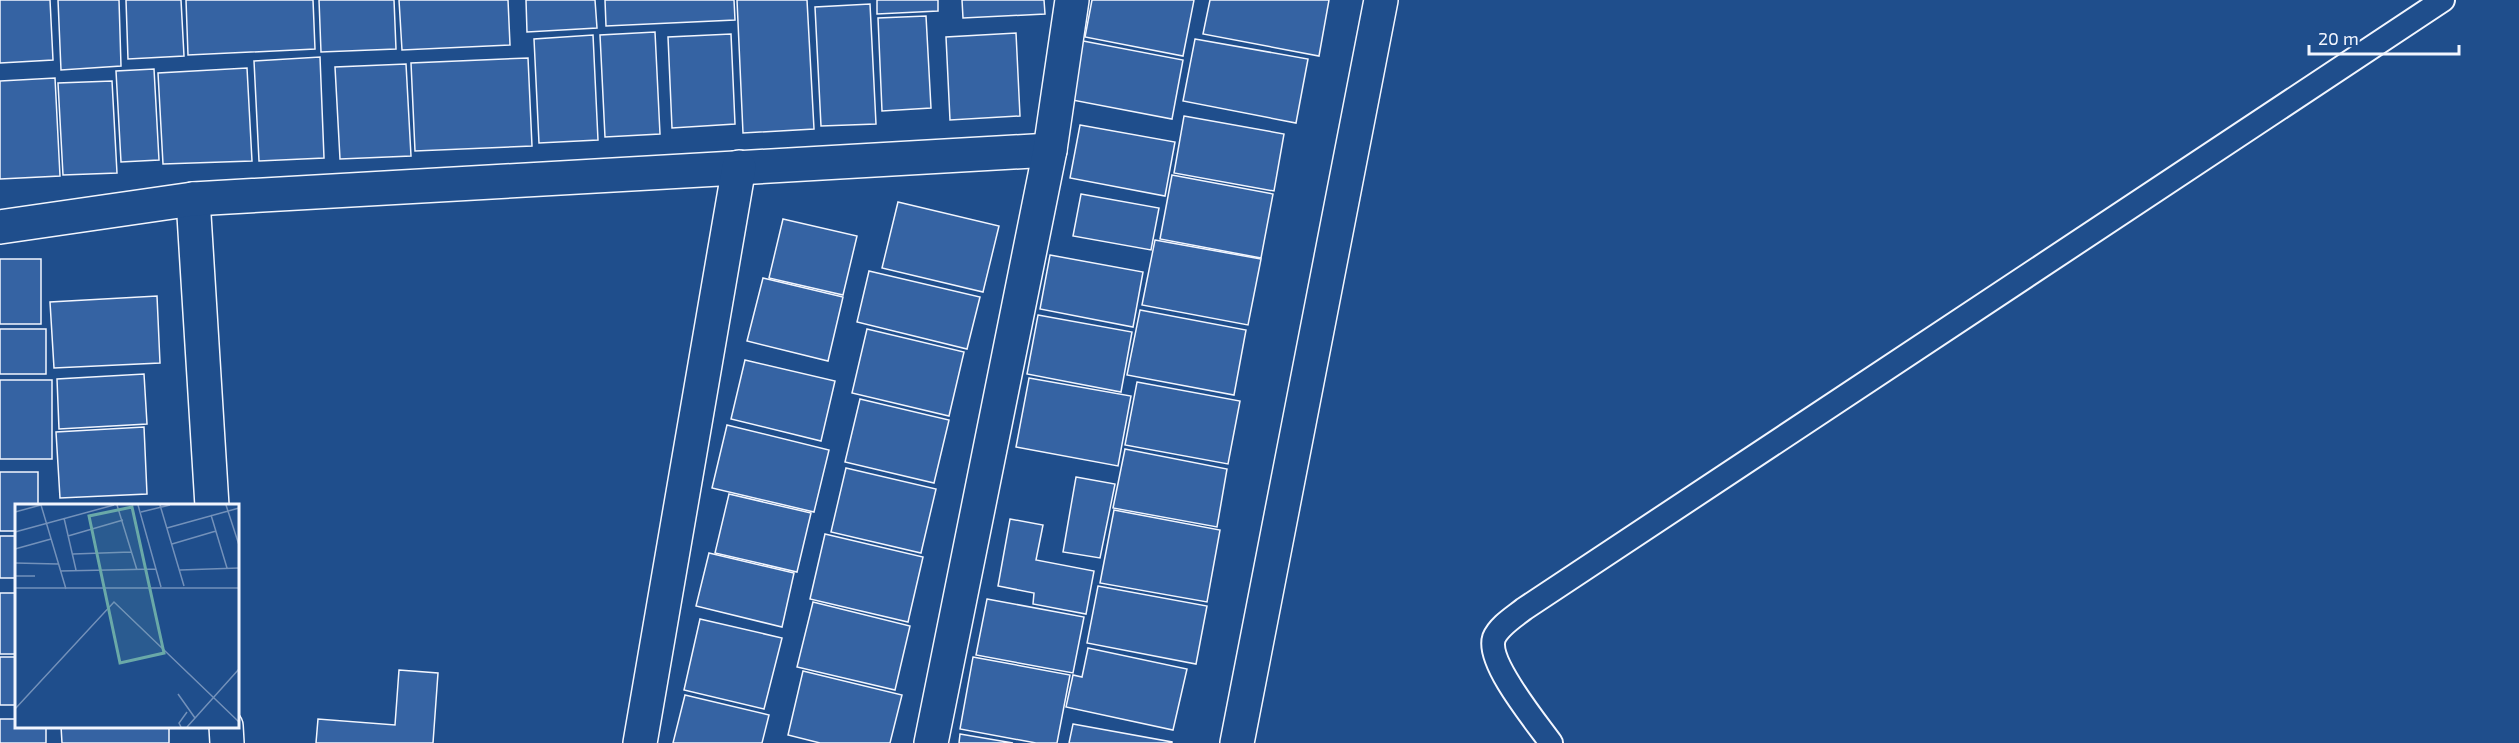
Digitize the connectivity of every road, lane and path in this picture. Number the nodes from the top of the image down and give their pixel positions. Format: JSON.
{"nodes":[{"id":1,"x":1072,"y":0,"type":"edge"},
{"id":2,"x":1381,"y":0,"type":"edge"},
{"id":3,"x":2443,"y":0,"type":"edge"},
{"id":4,"x":1050,"y":150,"type":"junction"},
{"id":5,"x":739,"y":167,"type":"junction"},
{"id":6,"x":193,"y":199,"type":"junction"},
{"id":7,"x":0,"y":227,"type":"edge"},
{"id":8,"x":212,"y":504,"type":"edge"},
{"id":9,"x":226,"y":728,"type":"edge"},
{"id":10,"x":227,"y":743,"type":"edge"},
{"id":11,"x":640,"y":743,"type":"edge"},
{"id":12,"x":931,"y":743,"type":"edge"},
{"id":13,"x":1237,"y":743,"type":"edge"},
{"id":14,"x":1551,"y":743,"type":"edge"}],
"edges":[{"from":1,"to":4,"type":"street"},
{"from":2,"to":13,"type":"street"},
{"from":3,"to":14,"type":"lane"},
{"from":4,"to":5,"type":"street"},
{"from":4,"to":12,"type":"street"},
{"from":5,"to":6,"type":"street"},
{"from":5,"to":11,"type":"street"},
{"from":6,"to":7,"type":"street"},
{"from":6,"to":8,"type":"street"},
{"from":9,"to":10,"type":"street"}]}
